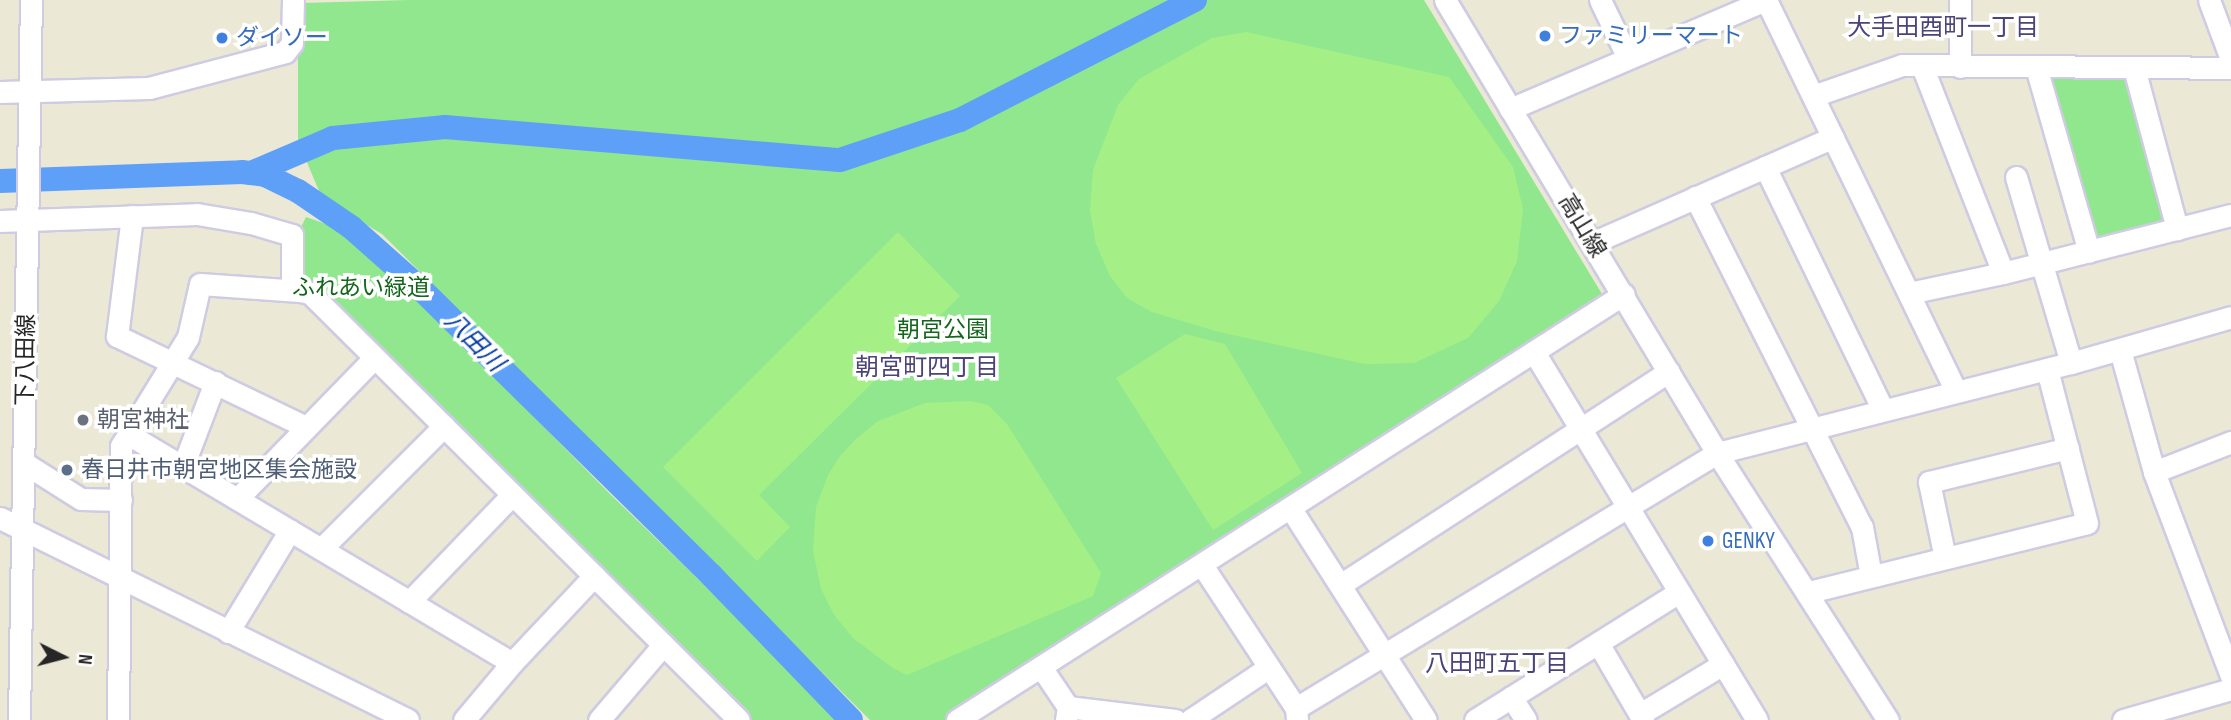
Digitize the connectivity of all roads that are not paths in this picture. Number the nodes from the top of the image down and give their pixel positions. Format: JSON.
{"nodes":[{"id":1,"x":31,"y":0,"type":"edge"},
{"id":2,"x":293,"y":0,"type":"edge"},
{"id":3,"x":1445,"y":0,"type":"edge"},
{"id":4,"x":1600,"y":0,"type":"edge"},
{"id":5,"x":1765,"y":0,"type":"edge"},
{"id":6,"x":1960,"y":0,"type":"edge"},
{"id":7,"x":2209,"y":0,"type":"edge"},
{"id":8,"x":1727,"y":6,"type":"edge"},
{"id":9,"x":1628,"y":58,"type":"junction"},
{"id":10,"x":2231,"y":60,"type":"edge"},
{"id":11,"x":1922,"y":66,"type":"junction"},
{"id":12,"x":1960,"y":67,"type":"junction"},
{"id":13,"x":2036,"y":67,"type":"junction"},
{"id":14,"x":2134,"y":68,"type":"junction"},
{"id":15,"x":2231,"y":68,"type":"edge"},
{"id":16,"x":31,"y":91,"type":"junction"},
{"id":17,"x":0,"y":92,"type":"edge"},
{"id":18,"x":1813,"y":96,"type":"junction"},
{"id":19,"x":1510,"y":109,"type":"junction"},
{"id":20,"x":1833,"y":137,"type":"junction"},
{"id":21,"x":1765,"y":167,"type":"junction"},
{"id":22,"x":2016,"y":177,"type":"dead end"},
{"id":23,"x":1695,"y":197,"type":"junction"},
{"id":24,"x":28,"y":213,"type":"junction"},
{"id":25,"x":2231,"y":215,"type":"edge"},
{"id":26,"x":132,"y":216,"type":"junction"},
{"id":27,"x":0,"y":221,"type":"edge"},
{"id":28,"x":2177,"y":229,"type":"junction"},
{"id":29,"x":1592,"y":243,"type":"junction"},
{"id":30,"x":2089,"y":252,"type":"junction"},
{"id":31,"x":2042,"y":264,"type":"junction"},
{"id":32,"x":2003,"y":273,"type":"junction"},
{"id":33,"x":300,"y":290,"type":"junction"},
{"id":34,"x":1909,"y":293,"type":"junction"},
{"id":35,"x":1624,"y":294,"type":"junction"},
{"id":36,"x":2231,"y":317,"type":"edge"},
{"id":37,"x":2120,"y":350,"type":"junction"},
{"id":38,"x":1534,"y":352,"type":"junction"},
{"id":39,"x":374,"y":358,"type":"junction"},
{"id":40,"x":173,"y":361,"type":"junction"},
{"id":41,"x":2071,"y":363,"type":"junction"},
{"id":42,"x":2047,"y":369,"type":"junction"},
{"id":43,"x":1669,"y":371,"type":"junction"},
{"id":44,"x":215,"y":382,"type":"junction"},
{"id":45,"x":1956,"y":391,"type":"junction"},
{"id":46,"x":1882,"y":410,"type":"junction"},
{"id":47,"x":444,"y":426,"type":"junction"},
{"id":48,"x":306,"y":428,"type":"junction"},
{"id":49,"x":1811,"y":429,"type":"junction"},
{"id":50,"x":1581,"y":430,"type":"junction"},
{"id":51,"x":128,"y":433,"type":"junction"},
{"id":52,"x":2231,"y":442,"type":"edge"},
{"id":53,"x":2068,"y":448,"type":"junction"},
{"id":54,"x":1717,"y":453,"type":"junction"},
{"id":55,"x":24,"y":463,"type":"junction"},
{"id":56,"x":183,"y":466,"type":"junction"},
{"id":57,"x":2154,"y":472,"type":"junction"},
{"id":58,"x":512,"y":495,"type":"junction"},
{"id":59,"x":237,"y":499,"type":"junction"},
{"id":60,"x":121,"y":500,"type":"junction"},
{"id":61,"x":1628,"y":506,"type":"junction"},
{"id":62,"x":1291,"y":509,"type":"junction"},
{"id":63,"x":0,"y":518,"type":"edge"},
{"id":64,"x":23,"y":530,"type":"junction"},
{"id":65,"x":290,"y":530,"type":"junction"},
{"id":66,"x":321,"y":549,"type":"junction"},
{"id":67,"x":1945,"y":558,"type":"junction"},
{"id":68,"x":1202,"y":565,"type":"junction"},
{"id":69,"x":594,"y":576,"type":"junction"},
{"id":70,"x":1871,"y":576,"type":"junction"},
{"id":71,"x":120,"y":578,"type":"junction"},
{"id":72,"x":1340,"y":585,"type":"junction"},
{"id":73,"x":1679,"y":592,"type":"junction"},
{"id":74,"x":1809,"y":592,"type":"junction"},
{"id":75,"x":409,"y":602,"type":"junction"},
{"id":76,"x":228,"y":632,"type":"junction"},
{"id":77,"x":1598,"y":643,"type":"junction"},
{"id":78,"x":663,"y":645,"type":"junction"},
{"id":79,"x":1386,"y":655,"type":"junction"},
{"id":80,"x":512,"y":663,"type":"junction"},
{"id":81,"x":1723,"y":664,"type":"junction"},
{"id":82,"x":1041,"y":667,"type":"junction"},
{"id":83,"x":1268,"y":668,"type":"junction"},
{"id":84,"x":2231,"y":676,"type":"edge"},
{"id":85,"x":2231,"y":689,"type":"edge"},
{"id":86,"x":1511,"y":698,"type":"junction"},
{"id":87,"x":1067,"y":714,"type":"edge"},
{"id":88,"x":1296,"y":714,"type":"edge"},
{"id":89,"x":732,"y":717,"type":"edge"},
{"id":90,"x":1641,"y":717,"type":"edge"},
{"id":91,"x":19,"y":720,"type":"edge"},
{"id":92,"x":118,"y":720,"type":"edge"},
{"id":93,"x":408,"y":720,"type":"edge"},
{"id":94,"x":464,"y":720,"type":"edge"},
{"id":95,"x":599,"y":720,"type":"edge"},
{"id":96,"x":957,"y":720,"type":"edge"},
{"id":97,"x":1175,"y":720,"type":"edge"},
{"id":98,"x":1190,"y":720,"type":"edge"},
{"id":99,"x":1426,"y":720,"type":"edge"},
{"id":100,"x":1475,"y":720,"type":"edge"},
{"id":101,"x":1526,"y":720,"type":"edge"},
{"id":102,"x":1757,"y":720,"type":"edge"},
{"id":103,"x":1888,"y":720,"type":"edge"},
{"id":104,"x":2123,"y":720,"type":"edge"}],
"edges":[{"from":1,"to":16,"type":"street","name":"下八田線"},
{"from":2,"to":16,"type":"street"},
{"from":3,"to":19,"type":"street","name":"高山線"},
{"from":4,"to":9,"type":"street"},
{"from":5,"to":8,"type":"street"},
{"from":5,"to":18,"type":"street"},
{"from":6,"to":12,"type":"street"},
{"from":7,"to":10,"type":"street"},
{"from":8,"to":9,"type":"street"},
{"from":9,"to":19,"type":"street"},
{"from":11,"to":12,"type":"street"},
{"from":11,"to":18,"type":"street"},
{"from":11,"to":32,"type":"street"},
{"from":12,"to":13,"type":"street"},
{"from":13,"to":14,"type":"street"},
{"from":13,"to":30,"type":"street"},
{"from":14,"to":15,"type":"street"},
{"from":14,"to":28,"type":"street"},
{"from":16,"to":17,"type":"street"},
{"from":16,"to":24,"type":"street","name":"下八田線"},
{"from":18,"to":20,"type":"street"},
{"from":19,"to":29,"type":"street","name":"高山線"},
{"from":20,"to":21,"type":"street"},
{"from":20,"to":34,"type":"street"},
{"from":21,"to":23,"type":"street"},
{"from":21,"to":46,"type":"street"},
{"from":22,"to":31,"type":"street"},
{"from":23,"to":29,"type":"street"},
{"from":23,"to":49,"type":"street"},
{"from":24,"to":26,"type":"street"},
{"from":24,"to":27,"type":"street"},
{"from":24,"to":55,"type":"street","name":"下八田線"},
{"from":25,"to":28,"type":"street"},
{"from":26,"to":33,"type":"street"},
{"from":26,"to":40,"type":"street"},
{"from":28,"to":30,"type":"street"},
{"from":29,"to":35,"type":"street","name":"高山線"},
{"from":30,"to":31,"type":"street"},
{"from":31,"to":32,"type":"street"},
{"from":31,"to":41,"type":"street"},
{"from":32,"to":34,"type":"street"},
{"from":33,"to":39,"type":"street"},
{"from":33,"to":40,"type":"street"},
{"from":34,"to":45,"type":"street"},
{"from":35,"to":38,"type":"street"},
{"from":35,"to":43,"type":"street","name":"高山線"},
{"from":36,"to":37,"type":"street"},
{"from":37,"to":41,"type":"street"},
{"from":37,"to":57,"type":"street"},
{"from":38,"to":50,"type":"street"},
{"from":38,"to":62,"type":"street"},
{"from":39,"to":47,"type":"street"},
{"from":39,"to":48,"type":"street"},
{"from":40,"to":44,"type":"street"},
{"from":40,"to":51,"type":"street"},
{"from":41,"to":42,"type":"street"},
{"from":42,"to":45,"type":"street"},
{"from":42,"to":53,"type":"street"},
{"from":43,"to":50,"type":"street"},
{"from":43,"to":54,"type":"street","name":"高山線"},
{"from":44,"to":48,"type":"street"},
{"from":44,"to":56,"type":"street"},
{"from":45,"to":46,"type":"street"},
{"from":46,"to":49,"type":"street"},
{"from":47,"to":58,"type":"street"},
{"from":47,"to":66,"type":"street"},
{"from":48,"to":59,"type":"street"},
{"from":49,"to":54,"type":"street"},
{"from":49,"to":70,"type":"street"},
{"from":50,"to":61,"type":"street"},
{"from":50,"to":72,"type":"street"},
{"from":51,"to":56,"type":"street"},
{"from":51,"to":60,"type":"street"},
{"from":52,"to":57,"type":"street"},
{"from":53,"to":67,"type":"street"},
{"from":53,"to":67,"type":"street"},
{"from":54,"to":61,"type":"street"},
{"from":54,"to":74,"type":"street","name":"高山線"},
{"from":55,"to":60,"type":"street"},
{"from":55,"to":64,"type":"street","name":"下八田線"},
{"from":56,"to":59,"type":"street"},
{"from":57,"to":84,"type":"street"},
{"from":58,"to":69,"type":"street"},
{"from":58,"to":75,"type":"street"},
{"from":59,"to":65,"type":"street"},
{"from":60,"to":71,"type":"street"},
{"from":61,"to":73,"type":"street"},
{"from":61,"to":79,"type":"street"},
{"from":62,"to":68,"type":"street"},
{"from":62,"to":72,"type":"street"},
{"from":63,"to":64,"type":"street"},
{"from":64,"to":71,"type":"street"},
{"from":64,"to":91,"type":"street","name":"下八田線"},
{"from":65,"to":66,"type":"street"},
{"from":65,"to":76,"type":"street"},
{"from":66,"to":75,"type":"street"},
{"from":67,"to":70,"type":"street"},
{"from":68,"to":82,"type":"street"},
{"from":68,"to":83,"type":"street"},
{"from":69,"to":78,"type":"street"},
{"from":69,"to":80,"type":"street"},
{"from":70,"to":74,"type":"street"},
{"from":71,"to":76,"type":"street"},
{"from":71,"to":92,"type":"street"},
{"from":72,"to":79,"type":"street"},
{"from":73,"to":77,"type":"street"},
{"from":73,"to":81,"type":"street"},
{"from":74,"to":103,"type":"street","name":"高山線"},
{"from":75,"to":80,"type":"street"},
{"from":76,"to":93,"type":"street"},
{"from":77,"to":86,"type":"street"},
{"from":77,"to":90,"type":"street"},
{"from":78,"to":89,"type":"street"},
{"from":78,"to":95,"type":"street"},
{"from":79,"to":88,"type":"street"},
{"from":79,"to":99,"type":"street"},
{"from":80,"to":94,"type":"street"},
{"from":81,"to":90,"type":"street"},
{"from":81,"to":102,"type":"street"},
{"from":82,"to":87,"type":"street"},
{"from":82,"to":96,"type":"street"},
{"from":83,"to":88,"type":"street"},
{"from":83,"to":98,"type":"street"},
{"from":85,"to":104,"type":"street"},
{"from":86,"to":100,"type":"street"},
{"from":86,"to":101,"type":"street"},
{"from":87,"to":97,"type":"street"}]}
